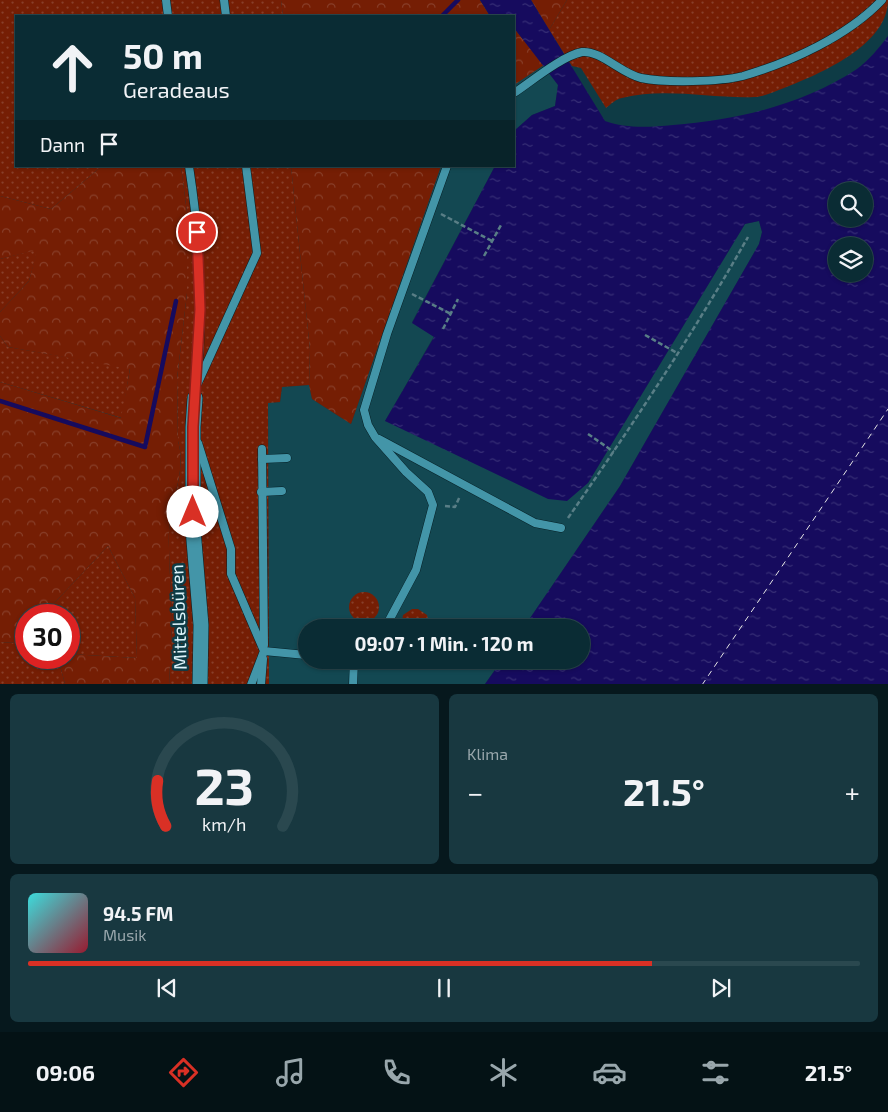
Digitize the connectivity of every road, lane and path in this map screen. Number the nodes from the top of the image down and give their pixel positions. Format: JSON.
{"nodes":[{"id":1,"x":166,"y":0,"type":"edge"},
{"id":2,"x":224,"y":0,"type":"edge"},
{"id":3,"x":882,"y":0,"type":"edge"},
{"id":4,"x":168,"y":15,"type":"edge"},
{"id":5,"x":226,"y":15,"type":"edge"},
{"id":6,"x":515,"y":92,"type":"edge"},
{"id":7,"x":189,"y":167,"type":"edge"},
{"id":8,"x":246,"y":167,"type":"edge"},
{"id":9,"x":446,"y":167,"type":"edge"},
{"id":10,"x":431,"y":208,"type":"junction"},
{"id":11,"x":500,"y":225,"type":"dead end"},
{"id":12,"x":748,"y":237,"type":"dead end"},
{"id":13,"x":492,"y":241,"type":"junction"},
{"id":14,"x":484,"y":256,"type":"dead end"},
{"id":15,"x":420,"y":298,"type":"dead end"},
{"id":16,"x":458,"y":299,"type":"dead end"},
{"id":17,"x":451,"y":314,"type":"junction"},
{"id":18,"x":443,"y":329,"type":"dead end"},
{"id":19,"x":645,"y":335,"type":"dead end"},
{"id":20,"x":676,"y":353,"type":"junction"},
{"id":21,"x":196,"y":393,"type":"junction"},
{"id":22,"x":193,"y":427,"type":"junction"},
{"id":23,"x":588,"y":434,"type":"dead end"},
{"id":24,"x":375,"y":437,"type":"junction"},
{"id":25,"x":262,"y":450,"type":"dead end"},
{"id":26,"x":614,"y":452,"type":"junction"},
{"id":27,"x":287,"y":458,"type":"dead end"},
{"id":28,"x":262,"y":459,"type":"junction"},
{"id":29,"x":282,"y":491,"type":"dead end"},
{"id":30,"x":261,"y":492,"type":"junction"},
{"id":31,"x":561,"y":528,"type":"joint"},
{"id":32,"x":390,"y":619,"type":"edge"},
{"id":33,"x":264,"y":651,"type":"junction"},
{"id":34,"x":298,"y":655,"type":"edge"},
{"id":35,"x":354,"y":669,"type":"edge"},
{"id":36,"x":200,"y":684,"type":"edge"},
{"id":37,"x":251,"y":684,"type":"edge"},
{"id":38,"x":261,"y":684,"type":"edge"},
{"id":39,"x":353,"y":684,"type":"edge"}],
"edges":[{"from":1,"to":4,"type":"lane"},
{"from":2,"to":5,"type":"lane"},
{"from":3,"to":6,"type":"lane"},
{"from":7,"to":21,"type":"lane"},
{"from":8,"to":21,"type":"lane"},
{"from":9,"to":10,"type":"lane"},
{"from":10,"to":13,"type":"path"},
{"from":10,"to":24,"type":"lane"},
{"from":11,"to":13,"type":"path"},
{"from":12,"to":20,"type":"path"},
{"from":13,"to":14,"type":"path"},
{"from":15,"to":17,"type":"path"},
{"from":16,"to":17,"type":"path"},
{"from":17,"to":18,"type":"path"},
{"from":19,"to":20,"type":"path"},
{"from":20,"to":26,"type":"path"},
{"from":21,"to":22,"type":"street","name":"Mittelsbüren"},
{"from":22,"to":33,"type":"lane"},
{"from":22,"to":36,"type":"street","name":"Mittelsbüren"},
{"from":23,"to":26,"type":"path"},
{"from":24,"to":31,"type":"lane"},
{"from":24,"to":32,"type":"lane"},
{"from":25,"to":28,"type":"lane"},
{"from":26,"to":31,"type":"path"},
{"from":27,"to":28,"type":"lane"},
{"from":28,"to":30,"type":"lane"},
{"from":29,"to":30,"type":"lane"},
{"from":30,"to":33,"type":"lane"},
{"from":33,"to":34,"type":"lane"},
{"from":33,"to":37,"type":"lane"},
{"from":33,"to":38,"type":"lane"},
{"from":35,"to":39,"type":"lane"}]}
